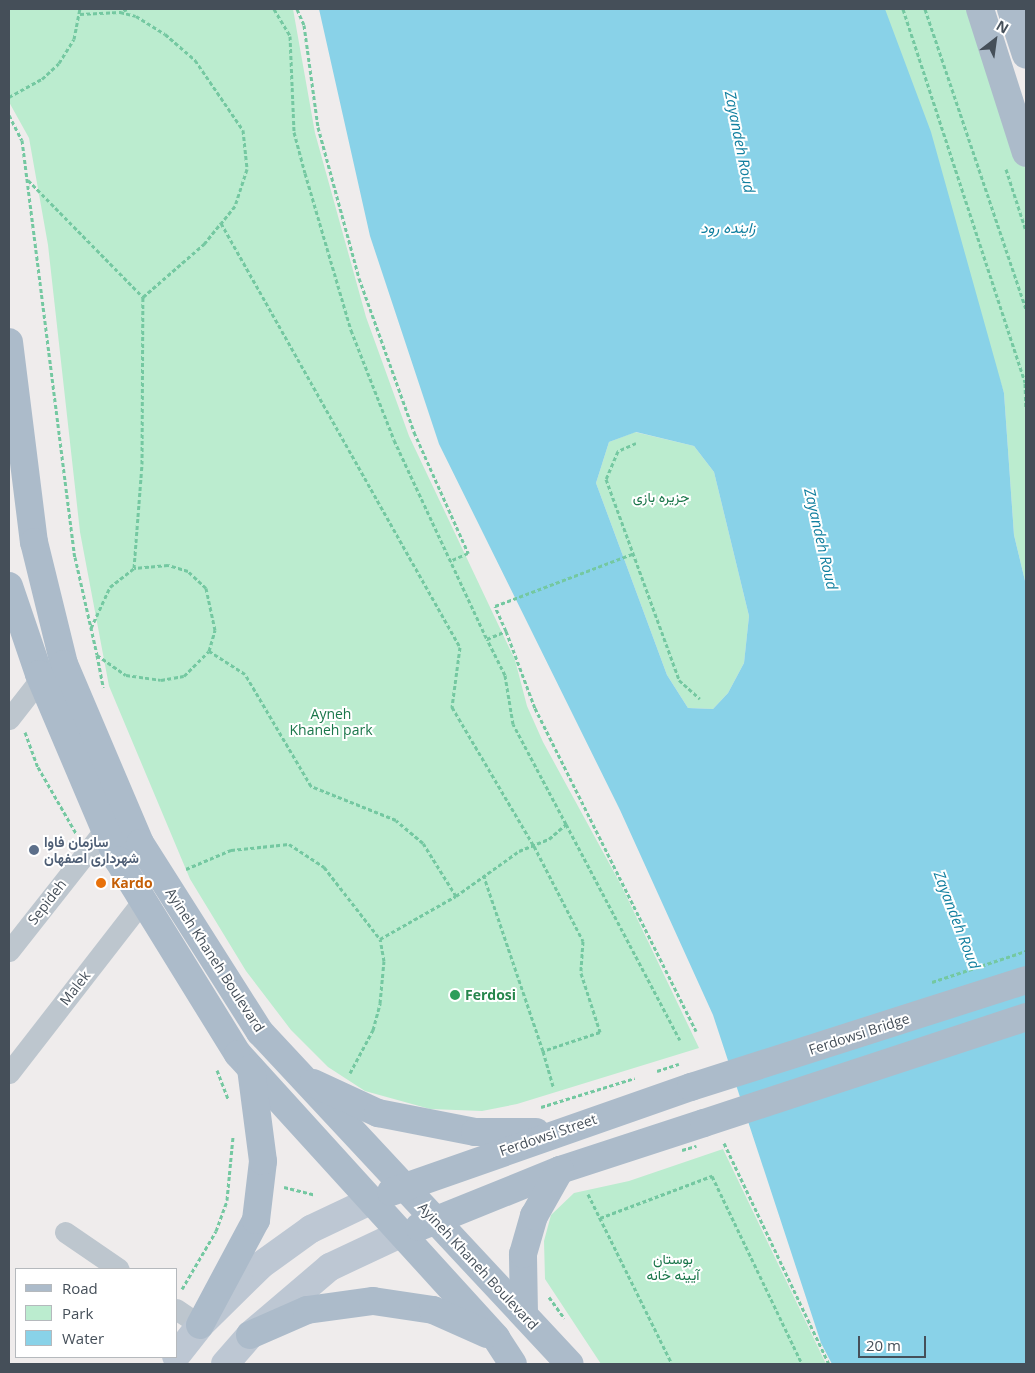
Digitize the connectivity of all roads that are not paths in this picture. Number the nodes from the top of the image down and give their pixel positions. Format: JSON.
{"nodes":[{"id":1,"x":980,"y":9,"type":"edge"},
{"id":2,"x":1011,"y":9,"type":"edge"},
{"id":3,"x":1026,"y":55,"type":"edge"},
{"id":4,"x":1023,"y":125,"type":"edge"},
{"id":5,"x":1026,"y":153,"type":"edge"},
{"id":6,"x":9,"y":342,"type":"edge"},
{"id":7,"x":9,"y":586,"type":"edge"},
{"id":8,"x":14,"y":620,"type":"edge"},
{"id":9,"x":41,"y":678,"type":"junction"},
{"id":10,"x":12,"y":714,"type":"edge"},
{"id":11,"x":97,"y":839,"type":"junction"},
{"id":12,"x":141,"y":903,"type":"junction"},
{"id":13,"x":9,"y":951,"type":"edge"},
{"id":14,"x":1026,"y":980,"type":"edge"},
{"id":15,"x":1026,"y":1017,"type":"edge"},
{"id":16,"x":251,"y":1069,"type":"junction"},
{"id":17,"x":9,"y":1072,"type":"edge"},
{"id":18,"x":296,"y":1075,"type":"junction"},
{"id":19,"x":691,"y":1087,"type":"joint"},
{"id":20,"x":555,"y":1132,"type":"junction"},
{"id":21,"x":560,"y":1170,"type":"junction"},
{"id":22,"x":405,"y":1186,"type":"junction"},
{"id":23,"x":372,"y":1200,"type":"junction"},
{"id":24,"x":434,"y":1221,"type":"junction"},
{"id":25,"x":65,"y":1232,"type":"dead end"},
{"id":26,"x":400,"y":1234,"type":"junction"},
{"id":27,"x":117,"y":1268,"type":"edge"},
{"id":28,"x":178,"y":1310,"type":"edge"},
{"id":29,"x":524,"y":1314,"type":"junction"},
{"id":30,"x":200,"y":1326,"type":"junction"},
{"id":31,"x":250,"y":1335,"type":"junction"},
{"id":32,"x":496,"y":1338,"type":"junction"},
{"id":33,"x":178,"y":1354,"type":"edge"},
{"id":34,"x":225,"y":1364,"type":"edge"},
{"id":35,"x":513,"y":1364,"type":"edge"},
{"id":36,"x":570,"y":1364,"type":"edge"}],
"edges":[{"from":1,"to":4,"type":"main road"},
{"from":2,"to":3,"type":"main road"},
{"from":4,"to":5,"type":"main road"},
{"from":6,"to":18,"type":"main road","name":"Ayineh Khaneh Boulevard"},
{"from":7,"to":8,"type":"main road"},
{"from":8,"to":9,"type":"main road"},
{"from":9,"to":10,"type":"street"},
{"from":9,"to":11,"type":"main road"},
{"from":11,"to":12,"type":"main road"},
{"from":11,"to":13,"type":"street","name":"Sepideh"},
{"from":12,"to":16,"type":"main road"},
{"from":12,"to":17,"type":"street","name":"Malek"},
{"from":14,"to":19,"type":"main road","name":"Ferdowsi Bridge","bridge":true},
{"from":15,"to":21,"type":"main road","bridge":true},
{"from":16,"to":23,"type":"main road"},
{"from":16,"to":30,"type":"main road"},
{"from":18,"to":20,"type":"main road"},
{"from":18,"to":22,"type":"main road","name":"Ayineh Khaneh Boulevard"},
{"from":19,"to":20,"type":"main road","name":"Ferdowsi Street"},
{"from":20,"to":22,"type":"main road","name":"Ferdowsi Street"},
{"from":21,"to":24,"type":"main road"},
{"from":21,"to":29,"type":"main road"},
{"from":22,"to":23,"type":"main road","name":"Ferdowsi Street"},
{"from":22,"to":24,"type":"main road","name":"Ayineh Khaneh Boulevard"},
{"from":23,"to":26,"type":"main road"},
{"from":23,"to":30,"type":"main road"},
{"from":24,"to":26,"type":"main road"},
{"from":24,"to":29,"type":"main road","name":"Ayineh Khaneh Boulevard"},
{"from":25,"to":27,"type":"street"},
{"from":26,"to":31,"type":"main road"},
{"from":26,"to":32,"type":"main road"},
{"from":28,"to":30,"type":"street"},
{"from":29,"to":36,"type":"main road","name":"Ayineh Khaneh Boulevard"},
{"from":30,"to":33,"type":"main road"},
{"from":31,"to":32,"type":"main road"},
{"from":31,"to":34,"type":"main road"},
{"from":32,"to":35,"type":"main road"}]}
